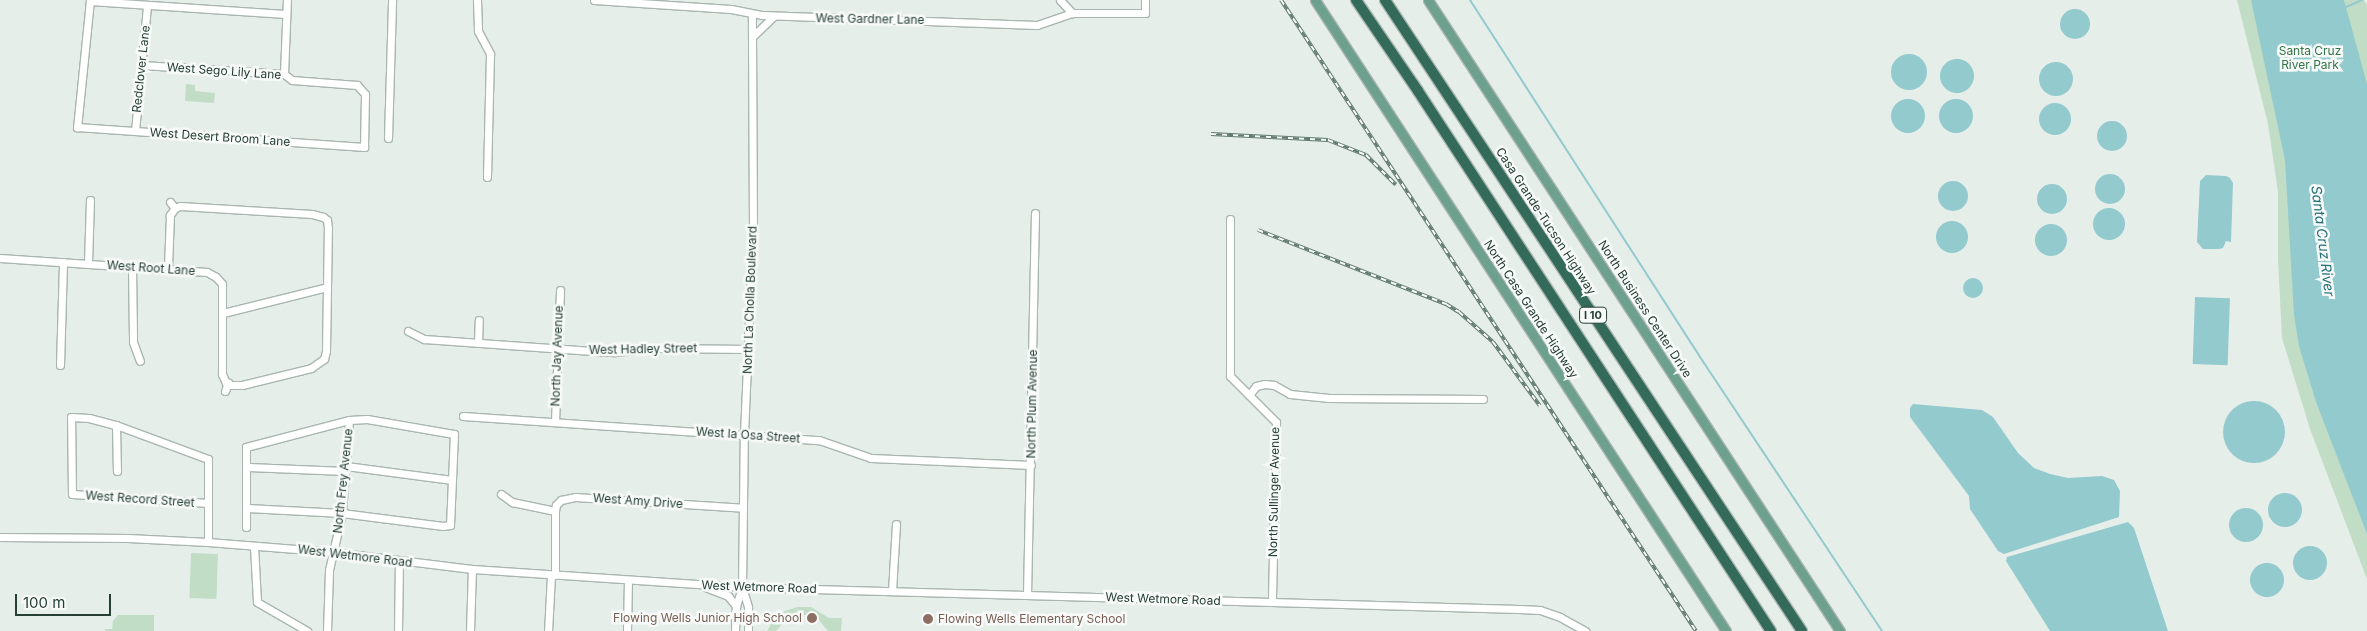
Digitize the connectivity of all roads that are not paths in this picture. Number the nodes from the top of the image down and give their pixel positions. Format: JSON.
{"nodes":[{"id":1,"x":286,"y":0,"type":"edge"},
{"id":2,"x":392,"y":0,"type":"edge"},
{"id":3,"x":477,"y":0,"type":"edge"},
{"id":4,"x":594,"y":0,"type":"edge"},
{"id":5,"x":1060,"y":0,"type":"edge"},
{"id":6,"x":1145,"y":0,"type":"edge"},
{"id":7,"x":1315,"y":0,"type":"edge"},
{"id":8,"x":1356,"y":0,"type":"edge"},
{"id":9,"x":1385,"y":0,"type":"edge"},
{"id":10,"x":1428,"y":0,"type":"edge"},
{"id":11,"x":90,"y":1,"type":"edge"},
{"id":12,"x":616,"y":1,"type":"edge"},
{"id":13,"x":148,"y":7,"type":"junction"},
{"id":14,"x":1072,"y":13,"type":"junction"},
{"id":15,"x":286,"y":14,"type":"junction"},
{"id":16,"x":752,"y":14,"type":"junction"},
{"id":17,"x":774,"y":16,"type":"junction"},
{"id":18,"x":752,"y":36,"type":"junction"},
{"id":19,"x":142,"y":65,"type":"junction"},
{"id":20,"x":284,"y":74,"type":"junction"},
{"id":21,"x":135,"y":131,"type":"junction"},
{"id":22,"x":388,"y":138,"type":"dead end"},
{"id":23,"x":364,"y":147,"type":"joint"},
{"id":24,"x":487,"y":177,"type":"dead end"},
{"id":25,"x":90,"y":200,"type":"dead end"},
{"id":26,"x":1035,"y":213,"type":"dead end"},
{"id":27,"x":1230,"y":219,"type":"dead end"},
{"id":28,"x":0,"y":258,"type":"edge"},
{"id":29,"x":63,"y":262,"type":"junction"},
{"id":30,"x":88,"y":263,"type":"junction"},
{"id":31,"x":132,"y":266,"type":"junction"},
{"id":32,"x":168,"y":268,"type":"junction"},
{"id":33,"x":327,"y":287,"type":"junction"},
{"id":34,"x":560,"y":290,"type":"dead end"},
{"id":35,"x":223,"y":313,"type":"junction"},
{"id":36,"x":479,"y":320,"type":"dead end"},
{"id":37,"x":408,"y":332,"type":"dead end"},
{"id":38,"x":478,"y":343,"type":"junction"},
{"id":39,"x":557,"y":348,"type":"junction"},
{"id":40,"x":748,"y":349,"type":"junction"},
{"id":41,"x":140,"y":362,"type":"dead end"},
{"id":42,"x":60,"y":365,"type":"dead end"},
{"id":43,"x":1249,"y":395,"type":"junction"},
{"id":44,"x":1483,"y":399,"type":"dead end"},
{"id":45,"x":463,"y":416,"type":"dead end"},
{"id":46,"x":349,"y":420,"type":"junction"},
{"id":47,"x":555,"y":422,"type":"junction"},
{"id":48,"x":116,"y":425,"type":"junction"},
{"id":49,"x":744,"y":434,"type":"junction"},
{"id":50,"x":1031,"y":465,"type":"junction"},
{"id":51,"x":248,"y":466,"type":"junction"},
{"id":52,"x":345,"y":468,"type":"junction"},
{"id":53,"x":117,"y":471,"type":"dead end"},
{"id":54,"x":452,"y":480,"type":"junction"},
{"id":55,"x":501,"y":494,"type":"dead end"},
{"id":56,"x":208,"y":503,"type":"junction"},
{"id":57,"x":247,"y":508,"type":"junction"},
{"id":58,"x":743,"y":508,"type":"junction"},
{"id":59,"x":555,"y":511,"type":"junction"},
{"id":60,"x":342,"y":513,"type":"junction"},
{"id":61,"x":896,"y":524,"type":"dead end"},
{"id":62,"x":246,"y":527,"type":"dead end"},
{"id":63,"x":0,"y":537,"type":"edge"},
{"id":64,"x":208,"y":542,"type":"junction"},
{"id":65,"x":254,"y":546,"type":"junction"},
{"id":66,"x":334,"y":552,"type":"junction"},
{"id":67,"x":399,"y":561,"type":"junction"},
{"id":68,"x":472,"y":569,"type":"junction"},
{"id":69,"x":553,"y":575,"type":"junction"},
{"id":70,"x":628,"y":580,"type":"junction"},
{"id":71,"x":700,"y":585,"type":"junction"},
{"id":72,"x":742,"y":587,"type":"junction"},
{"id":73,"x":892,"y":591,"type":"junction"},
{"id":74,"x":1027,"y":595,"type":"junction"},
{"id":75,"x":1272,"y":602,"type":"junction"},
{"id":76,"x":736,"y":606,"type":"junction"},
{"id":77,"x":307,"y":631,"type":"edge"},
{"id":78,"x":328,"y":631,"type":"edge"},
{"id":79,"x":398,"y":631,"type":"edge"},
{"id":80,"x":470,"y":631,"type":"edge"},
{"id":81,"x":548,"y":631,"type":"edge"},
{"id":82,"x":627,"y":631,"type":"edge"},
{"id":83,"x":735,"y":631,"type":"edge"},
{"id":84,"x":748,"y":631,"type":"edge"},
{"id":85,"x":1585,"y":631,"type":"edge"},
{"id":86,"x":1726,"y":631,"type":"edge"},
{"id":87,"x":1771,"y":631,"type":"edge"},
{"id":88,"x":1802,"y":631,"type":"edge"},
{"id":89,"x":1840,"y":631,"type":"edge"}],
"edges":[{"from":1,"to":15,"type":"street"},
{"from":2,"to":22,"type":"street"},
{"from":3,"to":24,"type":"street"},
{"from":4,"to":12,"type":"street","name":"West Gardner Lane"},
{"from":5,"to":14,"type":"street"},
{"from":6,"to":14,"type":"street","name":"West Gardner Lane"},
{"from":7,"to":86,"type":"main road","name":"North Casa Grande Highway"},
{"from":8,"to":87,"type":"highway","number":"I 10"},
{"from":9,"to":88,"type":"highway","name":"Casa Grande-Tucson Highway","number":"I 10"},
{"from":10,"to":89,"type":"main road","name":"North Business Center Drive"},
{"from":11,"to":13,"type":"street"},
{"from":11,"to":21,"type":"street","name":"West Desert Broom Lane"},
{"from":12,"to":16,"type":"street","name":"West Gardner Lane"},
{"from":13,"to":15,"type":"street"},
{"from":13,"to":19,"type":"street","name":"Redclover Lane"},
{"from":14,"to":17,"type":"street","name":"West Gardner Lane"},
{"from":15,"to":20,"type":"street"},
{"from":16,"to":17,"type":"street","name":"West Gardner Lane"},
{"from":16,"to":18,"type":"street","name":"North La Cholla Boulevard"},
{"from":17,"to":18,"type":"street"},
{"from":18,"to":40,"type":"street","name":"North La Cholla Boulevard"},
{"from":19,"to":20,"type":"street","name":"West Sego Lily Lane"},
{"from":19,"to":21,"type":"street","name":"Redclover Lane"},
{"from":20,"to":23,"type":"street","name":"West Sego Lily Lane"},
{"from":21,"to":23,"type":"street","name":"West Desert Broom Lane"},
{"from":25,"to":30,"type":"street"},
{"from":26,"to":50,"type":"street","name":"North Plum Avenue"},
{"from":27,"to":43,"type":"street","name":"North Sullinger Avenue"},
{"from":28,"to":29,"type":"street","name":"West Root Lane"},
{"from":29,"to":30,"type":"street","name":"West Root Lane"},
{"from":29,"to":42,"type":"street"},
{"from":30,"to":31,"type":"street","name":"West Root Lane"},
{"from":31,"to":32,"type":"street","name":"West Root Lane"},
{"from":31,"to":41,"type":"street"},
{"from":32,"to":33,"type":"street"},
{"from":32,"to":35,"type":"street","name":"West Root Lane"},
{"from":33,"to":35,"type":"street"},
{"from":33,"to":35,"type":"street","name":"West Root Lane"},
{"from":34,"to":39,"type":"street","name":"North Jay Avenue"},
{"from":36,"to":38,"type":"street"},
{"from":37,"to":38,"type":"street","name":"West Hadley Street"},
{"from":38,"to":39,"type":"street","name":"West Hadley Street"},
{"from":39,"to":40,"type":"street","name":"West Hadley Street"},
{"from":39,"to":47,"type":"street","name":"North Jay Avenue"},
{"from":40,"to":49,"type":"street","name":"North La Cholla Boulevard"},
{"from":43,"to":44,"type":"street"},
{"from":43,"to":75,"type":"street","name":"North Sullinger Avenue"},
{"from":45,"to":47,"type":"street","name":"West la Osa Street"},
{"from":46,"to":51,"type":"street"},
{"from":46,"to":52,"type":"street","name":"North Frey Avenue"},
{"from":46,"to":54,"type":"street"},
{"from":47,"to":49,"type":"street","name":"West la Osa Street"},
{"from":48,"to":53,"type":"street"},
{"from":48,"to":56,"type":"street"},
{"from":48,"to":56,"type":"street","name":"West Record Street"},
{"from":49,"to":50,"type":"street","name":"West la Osa Street"},
{"from":49,"to":58,"type":"street","name":"North La Cholla Boulevard"},
{"from":50,"to":74,"type":"street","name":"North Plum Avenue"},
{"from":51,"to":52,"type":"street"},
{"from":51,"to":57,"type":"street"},
{"from":52,"to":54,"type":"street"},
{"from":52,"to":60,"type":"street","name":"North Frey Avenue"},
{"from":54,"to":60,"type":"street"},
{"from":55,"to":59,"type":"street"},
{"from":56,"to":64,"type":"street"},
{"from":57,"to":60,"type":"street"},
{"from":57,"to":62,"type":"street"},
{"from":58,"to":59,"type":"street","name":"West Amy Drive"},
{"from":58,"to":72,"type":"street","name":"North La Cholla Boulevard"},
{"from":59,"to":69,"type":"street"},
{"from":60,"to":66,"type":"street","name":"North Frey Avenue"},
{"from":61,"to":73,"type":"street"},
{"from":63,"to":64,"type":"street","name":"West Wetmore Road"},
{"from":64,"to":65,"type":"street","name":"West Wetmore Road"},
{"from":65,"to":66,"type":"street","name":"West Wetmore Road"},
{"from":65,"to":77,"type":"street"},
{"from":66,"to":67,"type":"street","name":"West Wetmore Road"},
{"from":66,"to":78,"type":"street","name":"North Frey Avenue"},
{"from":67,"to":68,"type":"street","name":"West Wetmore Road"},
{"from":67,"to":79,"type":"street"},
{"from":68,"to":69,"type":"street","name":"West Wetmore Road"},
{"from":68,"to":80,"type":"street"},
{"from":69,"to":70,"type":"street","name":"West Wetmore Road"},
{"from":69,"to":81,"type":"street"},
{"from":70,"to":71,"type":"street","name":"West Wetmore Road"},
{"from":70,"to":82,"type":"street"},
{"from":71,"to":72,"type":"street","name":"West Wetmore Road"},
{"from":71,"to":76,"type":"street"},
{"from":72,"to":73,"type":"street","name":"West Wetmore Road"},
{"from":72,"to":76,"type":"street","name":"North La Cholla Boulevard"},
{"from":72,"to":84,"type":"street","name":"North La Cholla Boulevard"},
{"from":73,"to":74,"type":"street","name":"West Wetmore Road"},
{"from":74,"to":75,"type":"street","name":"West Wetmore Road"},
{"from":75,"to":85,"type":"street","name":"West Wetmore Road"},
{"from":76,"to":83,"type":"street","name":"North La Cholla Boulevard"}]}
